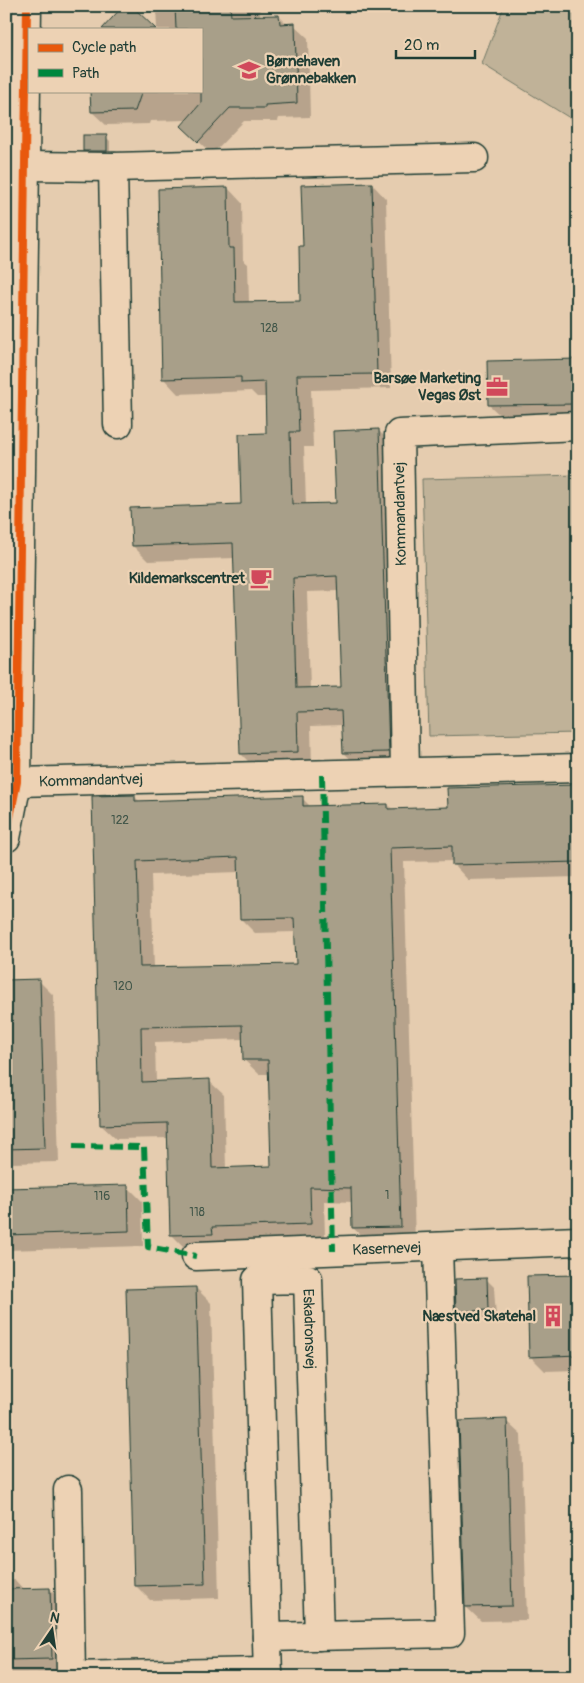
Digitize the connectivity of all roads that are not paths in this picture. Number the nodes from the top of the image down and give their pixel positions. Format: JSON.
{"nodes":[{"id":1,"x":28,"y":6,"type":"edge"},
{"id":2,"x":474,"y":158,"type":"dead end"},
{"id":3,"x":25,"y":166,"type":"junction"},
{"id":4,"x":113,"y":168,"type":"junction"},
{"id":5,"x":118,"y":424,"type":"dead end"},
{"id":6,"x":578,"y":426,"type":"edge"},
{"id":7,"x":578,"y":768,"type":"edge"},
{"id":8,"x":405,"y":772,"type":"junction"},
{"id":9,"x":17,"y":782,"type":"junction"},
{"id":10,"x":6,"y":838,"type":"edge"},
{"id":11,"x":578,"y":1241,"type":"edge"},
{"id":12,"x":438,"y":1247,"type":"junction"},
{"id":13,"x":196,"y":1256,"type":"dead end"},
{"id":14,"x":68,"y":1490,"type":"dead end"},
{"id":15,"x":319,"y":1636,"type":"junction"},
{"id":16,"x":267,"y":1637,"type":"junction"},
{"id":17,"x":268,"y":1675,"type":"edge"}],
"edges":[{"from":1,"to":3,"type":"street"},
{"from":2,"to":4,"type":"street"},
{"from":3,"to":4,"type":"street"},
{"from":3,"to":9,"type":"street"},
{"from":4,"to":5,"type":"street"},
{"from":6,"to":8,"type":"street","name":"Kommandantvej"},
{"from":7,"to":8,"type":"street","name":"Kommandantvej"},
{"from":8,"to":9,"type":"street","name":"Kommandantvej"},
{"from":9,"to":10,"type":"street"},
{"from":11,"to":12,"type":"street","name":"Kasernevej"},
{"from":12,"to":13,"type":"street","name":"Kasernevej"},
{"from":12,"to":15,"type":"street"},
{"from":14,"to":17,"type":"street"},
{"from":15,"to":16,"type":"street"},
{"from":15,"to":16,"type":"street","name":"Eskadronsvej"},
{"from":16,"to":17,"type":"street","name":"Eskadronsvej"}]}
